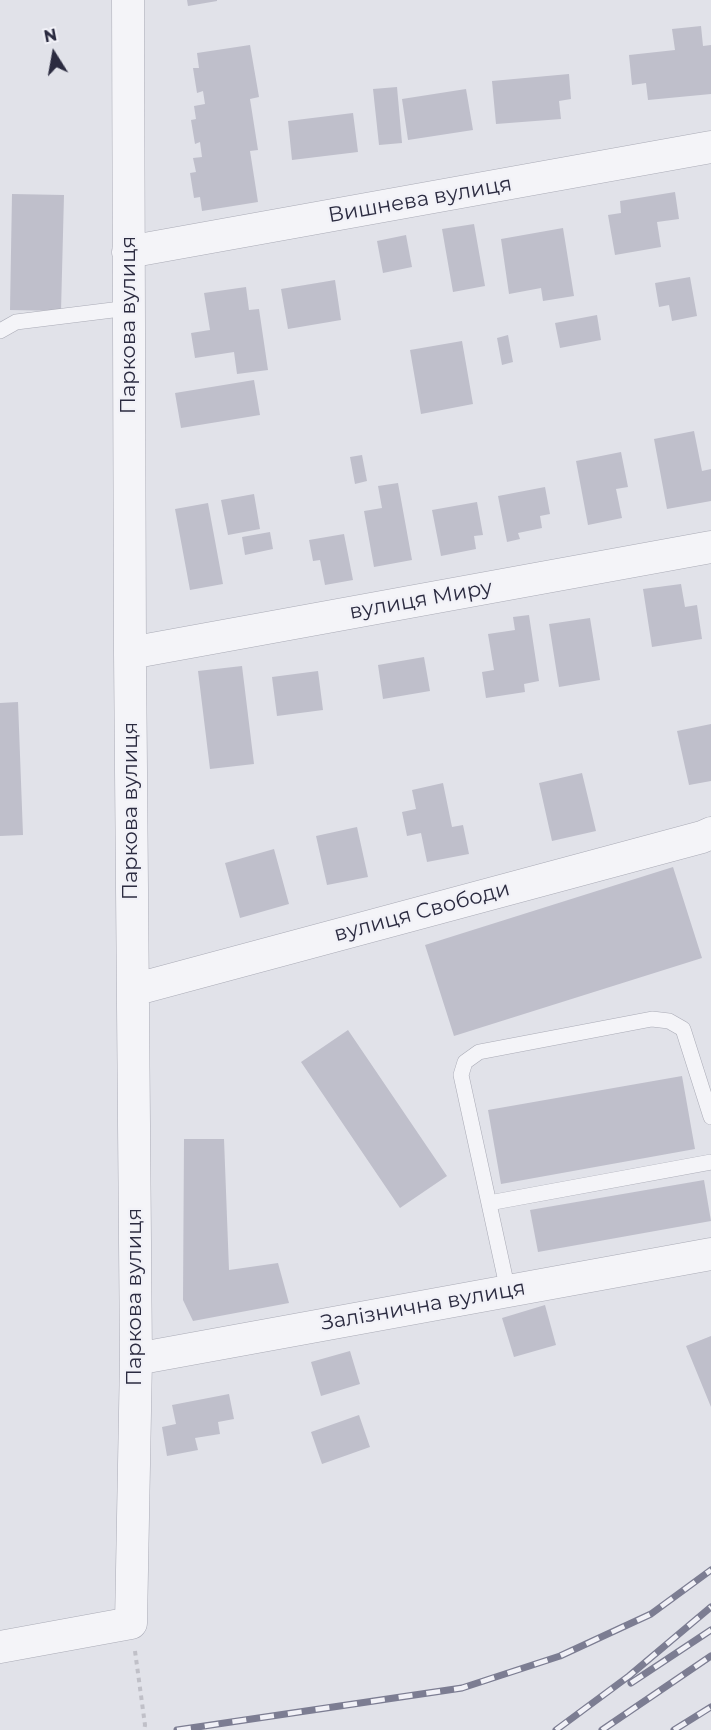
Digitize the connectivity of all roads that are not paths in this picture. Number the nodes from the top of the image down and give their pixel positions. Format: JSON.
{"nodes":[{"id":1,"x":128,"y":0,"type":"edge"},
{"id":2,"x":711,"y":147,"type":"edge"},
{"id":3,"x":128,"y":252,"type":"junction"},
{"id":4,"x":129,"y":308,"type":"junction"},
{"id":5,"x":0,"y":330,"type":"edge"},
{"id":6,"x":711,"y":547,"type":"edge"},
{"id":7,"x":130,"y":653,"type":"junction"},
{"id":8,"x":711,"y":833,"type":"edge"},
{"id":9,"x":133,"y":990,"type":"junction"},
{"id":10,"x":711,"y":1117,"type":"edge"},
{"id":11,"x":711,"y":1162,"type":"edge"},
{"id":12,"x":489,"y":1203,"type":"junction"},
{"id":13,"x":711,"y":1254,"type":"edge"},
{"id":14,"x":507,"y":1291,"type":"junction"},
{"id":15,"x":136,"y":1359,"type":"junction"},
{"id":16,"x":0,"y":1647,"type":"edge"}],
"edges":[{"from":1,"to":3,"type":"street","name":"Паркова вулиця"},
{"from":2,"to":3,"type":"street","name":"Вишнева вулиця"},
{"from":3,"to":4,"type":"street","name":"Паркова вулиця"},
{"from":4,"to":5,"type":"lane"},
{"from":4,"to":7,"type":"street","name":"Паркова вулиця"},
{"from":6,"to":7,"type":"street","name":"вулиця Миру"},
{"from":7,"to":9,"type":"street","name":"Паркова вулиця"},
{"from":8,"to":9,"type":"street","name":"вулиця Свободи"},
{"from":9,"to":15,"type":"street","name":"Паркова вулиця"},
{"from":10,"to":12,"type":"lane"},
{"from":11,"to":12,"type":"lane"},
{"from":12,"to":14,"type":"lane"},
{"from":13,"to":14,"type":"street","name":"Залізнична вулиця"},
{"from":14,"to":15,"type":"street","name":"Залізнична вулиця"},
{"from":15,"to":16,"type":"street","name":"Паркова вулиця"}]}
